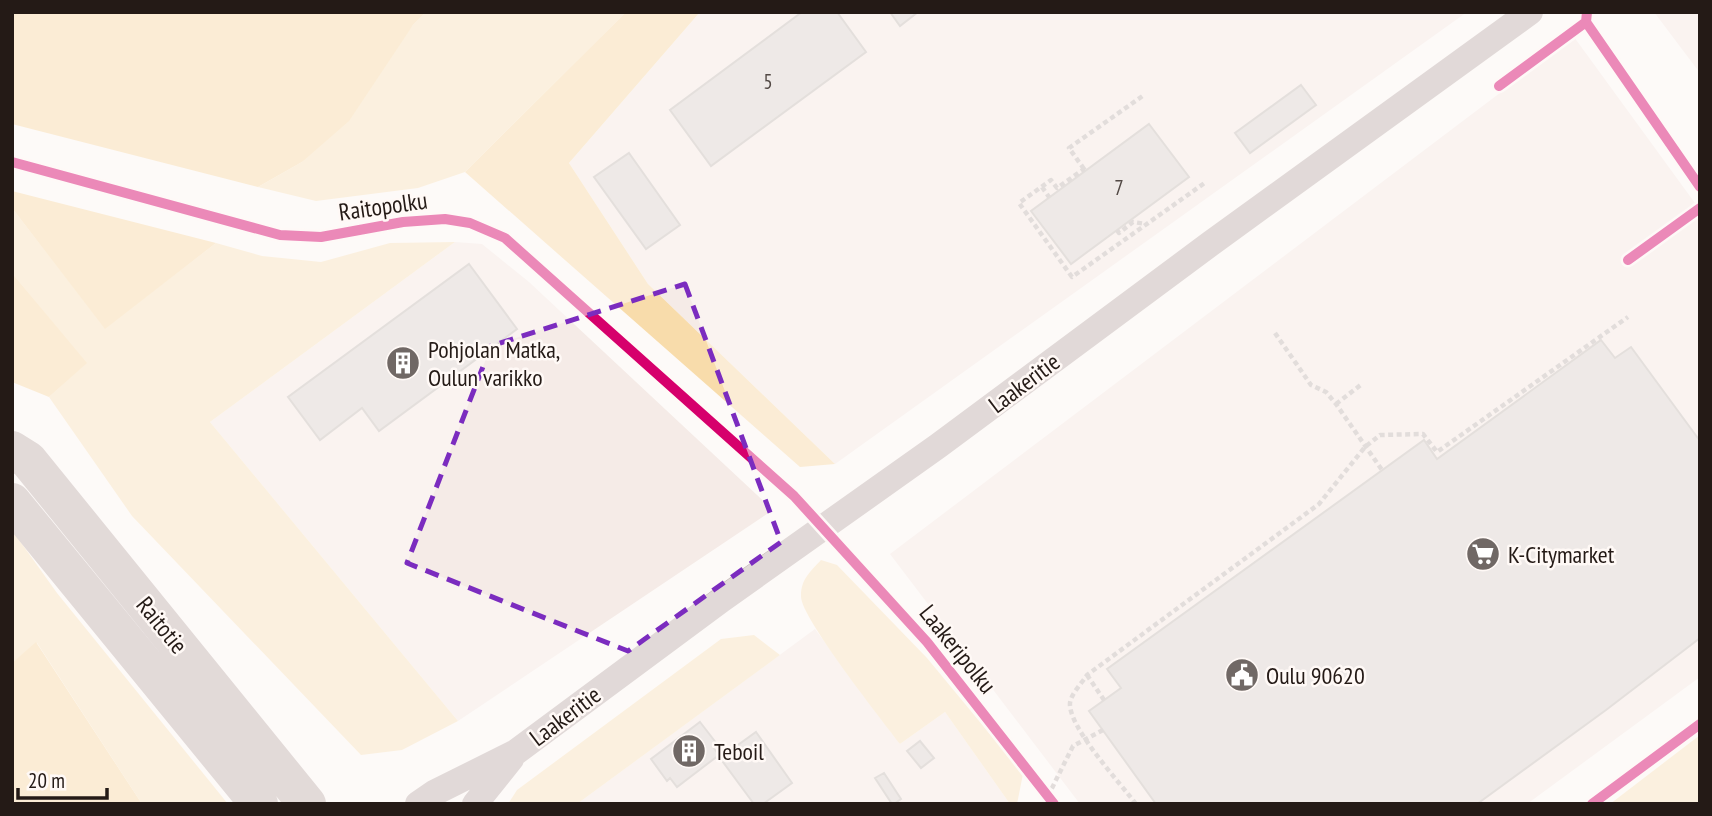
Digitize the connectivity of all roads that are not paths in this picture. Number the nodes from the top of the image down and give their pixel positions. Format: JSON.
{"nodes":[{"id":1,"x":1530,"y":12,"type":"edge"},
{"id":2,"x":12,"y":450,"type":"edge"},
{"id":3,"x":12,"y":502,"type":"edge"},
{"id":4,"x":516,"y":752,"type":"junction"},
{"id":5,"x":259,"y":804,"type":"edge"},
{"id":6,"x":307,"y":804,"type":"edge"},
{"id":7,"x":418,"y":804,"type":"edge"},
{"id":8,"x":475,"y":804,"type":"edge"}],
"edges":[{"from":1,"to":4,"type":"street","name":"Laakeritie"},
{"from":2,"to":6,"type":"main road","name":"Raitotie"},
{"from":3,"to":5,"type":"main road","name":"Raitotie"},
{"from":4,"to":7,"type":"street","name":"Laakeritie"},
{"from":4,"to":8,"type":"street","name":"Laakeritie"}]}
